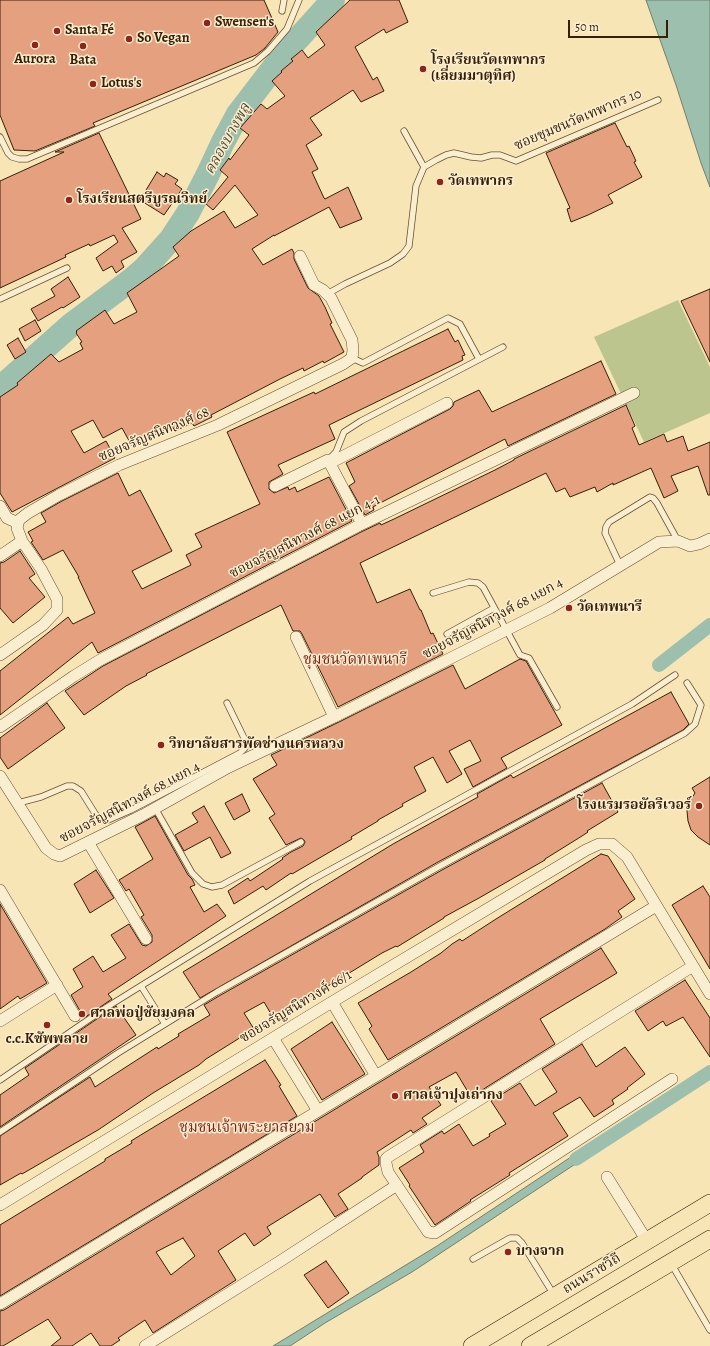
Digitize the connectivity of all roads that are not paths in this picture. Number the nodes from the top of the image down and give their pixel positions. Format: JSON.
{"nodes":[{"id":1,"x":284,"y":0,"type":"edge"},
{"id":2,"x":299,"y":0,"type":"edge"},
{"id":3,"x":282,"y":11,"type":"dead end"},
{"id":4,"x":658,"y":100,"type":"dead end"},
{"id":5,"x":404,"y":131,"type":"dead end"},
{"id":6,"x":0,"y":137,"type":"edge"},
{"id":7,"x":424,"y":167,"type":"junction"},
{"id":8,"x":300,"y":256,"type":"dead end"},
{"id":9,"x":67,"y":268,"type":"dead end"},
{"id":10,"x":328,"y":294,"type":"junction"},
{"id":11,"x":0,"y":300,"type":"edge"},
{"id":12,"x":503,"y":348,"type":"dead end"},
{"id":13,"x":352,"y":358,"type":"junction"},
{"id":14,"x":479,"y":359,"type":"junction"},
{"id":15,"x":634,"y":393,"type":"dead end"},
{"id":16,"x":447,"y":403,"type":"dead end"},
{"id":17,"x":329,"y":461,"type":"junction"},
{"id":18,"x":275,"y":486,"type":"dead end"},
{"id":19,"x":0,"y":506,"type":"edge"},
{"id":20,"x":18,"y":523,"type":"junction"},
{"id":21,"x":362,"y":524,"type":"junction"},
{"id":22,"x":710,"y":539,"type":"edge"},
{"id":23,"x":22,"y":541,"type":"junction"},
{"id":24,"x":678,"y":541,"type":"junction"},
{"id":25,"x":0,"y":556,"type":"edge"},
{"id":26,"x":620,"y":565,"type":"junction"},
{"id":27,"x":433,"y":593,"type":"dead end"},
{"id":28,"x":494,"y":608,"type":"junction"},
{"id":29,"x":506,"y":631,"type":"junction"},
{"id":30,"x":447,"y":634,"type":"dead end"},
{"id":31,"x":296,"y":637,"type":"dead end"},
{"id":32,"x":0,"y":655,"type":"edge"},
{"id":33,"x":675,"y":675,"type":"dead end"},
{"id":34,"x":687,"y":683,"type":"dead end"},
{"id":35,"x":227,"y":703,"type":"dead end"},
{"id":36,"x":557,"y":707,"type":"dead end"},
{"id":37,"x":334,"y":717,"type":"junction"},
{"id":38,"x":0,"y":727,"type":"edge"},
{"id":39,"x":0,"y":776,"type":"edge"},
{"id":40,"x":18,"y":803,"type":"junction"},
{"id":41,"x":155,"y":808,"type":"junction"},
{"id":42,"x":88,"y":842,"type":"junction"},
{"id":43,"x":301,"y":842,"type":"dead end"},
{"id":44,"x":0,"y":890,"type":"edge"},
{"id":45,"x":656,"y":906,"type":"junction"},
{"id":46,"x":146,"y":939,"type":"dead end"},
{"id":47,"x":693,"y":966,"type":"junction"},
{"id":48,"x":707,"y":982,"type":"edge"},
{"id":49,"x":57,"y":985,"type":"junction"},
{"id":50,"x":141,"y":986,"type":"junction"},
{"id":51,"x":710,"y":994,"type":"edge"},
{"id":52,"x":332,"y":1002,"type":"junction"},
{"id":53,"x":75,"y":1016,"type":"dead end"},
{"id":54,"x":0,"y":1021,"type":"edge"},
{"id":55,"x":165,"y":1024,"type":"junction"},
{"id":56,"x":273,"y":1038,"type":"junction"},
{"id":57,"x":376,"y":1076,"type":"junction"},
{"id":58,"x":672,"y":1079,"type":"dead end"},
{"id":59,"x":0,"y":1080,"type":"edge"},
{"id":60,"x":318,"y":1111,"type":"junction"},
{"id":61,"x":0,"y":1132,"type":"edge"},
{"id":62,"x":607,"y":1177,"type":"dead end"},
{"id":63,"x":397,"y":1185,"type":"junction"},
{"id":64,"x":710,"y":1203,"type":"edge"},
{"id":65,"x":0,"y":1205,"type":"edge"},
{"id":66,"x":710,"y":1239,"type":"edge"},
{"id":67,"x":647,"y":1241,"type":"junction"},
{"id":68,"x":473,"y":1260,"type":"dead end"},
{"id":69,"x":670,"y":1263,"type":"junction"},
{"id":70,"x":554,"y":1296,"type":"junction"},
{"id":71,"x":0,"y":1304,"type":"edge"},
{"id":72,"x":709,"y":1326,"type":"edge"},
{"id":73,"x":472,"y":1345,"type":"edge"},
{"id":74,"x":145,"y":1346,"type":"edge"},
{"id":75,"x":530,"y":1346,"type":"edge"}],
"edges":[{"from":1,"to":3,"type":"lane"},
{"from":2,"to":6,"type":"lane"},
{"from":4,"to":7,"type":"lane","name":"ซอยชุมชนวัดเทพากร 10"},
{"from":5,"to":7,"type":"lane"},
{"from":7,"to":10,"type":"lane"},
{"from":8,"to":10,"type":"street"},
{"from":9,"to":11,"type":"lane"},
{"from":10,"to":13,"type":"street"},
{"from":12,"to":14,"type":"lane"},
{"from":13,"to":14,"type":"lane"},
{"from":13,"to":20,"type":"street","name":"ซอยจรัญสนิทวงศ์ 68"},
{"from":14,"to":17,"type":"lane"},
{"from":15,"to":21,"type":"street","name":"ซอยจรัญสนิทวงศ์ 68 แยก 4-1"},
{"from":16,"to":17,"type":"street"},
{"from":17,"to":18,"type":"street"},
{"from":17,"to":21,"type":"street"},
{"from":19,"to":20,"type":"street"},
{"from":20,"to":23,"type":"street"},
{"from":21,"to":38,"type":"street","name":"ซอยจรัญสนิทวงศ์ 68 แยก 4-1"},
{"from":22,"to":24,"type":"street","name":"ซอยจรัญสนิทวงศ์ 68 แยก 4"},
{"from":23,"to":25,"type":"street"},
{"from":23,"to":32,"type":"street"},
{"from":24,"to":26,"type":"street","name":"ซอยจรัญสนิทวงศ์ 68 แยก 4"},
{"from":24,"to":26,"type":"lane"},
{"from":26,"to":29,"type":"street","name":"ซอยจรัญสนิทวงศ์ 68 แยก 4"},
{"from":27,"to":28,"type":"lane"},
{"from":28,"to":29,"type":"lane"},
{"from":28,"to":30,"type":"lane"},
{"from":29,"to":36,"type":"lane"},
{"from":29,"to":37,"type":"street","name":"ซอยจรัญสนิทวงศ์ 68 แยก 4"},
{"from":31,"to":37,"type":"street"},
{"from":33,"to":50,"type":"lane"},
{"from":34,"to":55,"type":"lane"},
{"from":35,"to":40,"type":"lane"},
{"from":37,"to":41,"type":"street","name":"ซอยจรัญสนิทวงศ์ 68 แยก 4"},
{"from":39,"to":40,"type":"street","name":"ซอยจรัญสนิทวงศ์ 68 แยก 4"},
{"from":40,"to":42,"type":"street","name":"ซอยจรัญสนิทวงศ์ 68 แยก 4"},
{"from":41,"to":42,"type":"street","name":"ซอยจรัญสนิทวงศ์ 68 แยก 4"},
{"from":41,"to":43,"type":"lane"},
{"from":42,"to":46,"type":"street"},
{"from":44,"to":49,"type":"street"},
{"from":45,"to":47,"type":"street"},
{"from":45,"to":52,"type":"street","name":"ซอยจรัญสนิทวงศ์ 66/1"},
{"from":45,"to":57,"type":"street"},
{"from":47,"to":48,"type":"street"},
{"from":47,"to":63,"type":"street"},
{"from":48,"to":51,"type":"street"},
{"from":49,"to":53,"type":"street"},
{"from":49,"to":54,"type":"street"},
{"from":50,"to":55,"type":"lane"},
{"from":50,"to":59,"type":"lane"},
{"from":52,"to":56,"type":"street","name":"ซอยจรัญสนิทวงศ์ 66/1"},
{"from":52,"to":57,"type":"street"},
{"from":55,"to":61,"type":"lane"},
{"from":56,"to":60,"type":"street"},
{"from":56,"to":65,"type":"street","name":"ซอยจรัญสนิทวงศ์ 66/1"},
{"from":57,"to":60,"type":"street"},
{"from":58,"to":63,"type":"street"},
{"from":60,"to":71,"type":"street"},
{"from":62,"to":67,"type":"street"},
{"from":63,"to":74,"type":"street"},
{"from":64,"to":67,"type":"main road","name":"ถนนราชวิถี"},
{"from":66,"to":69,"type":"main road"},
{"from":67,"to":70,"type":"main road","name":"ถนนราชวิถี"},
{"from":68,"to":70,"type":"lane"},
{"from":69,"to":72,"type":"lane"},
{"from":69,"to":75,"type":"main road"},
{"from":70,"to":73,"type":"main road","name":"ถนนราชวิถี"}]}
